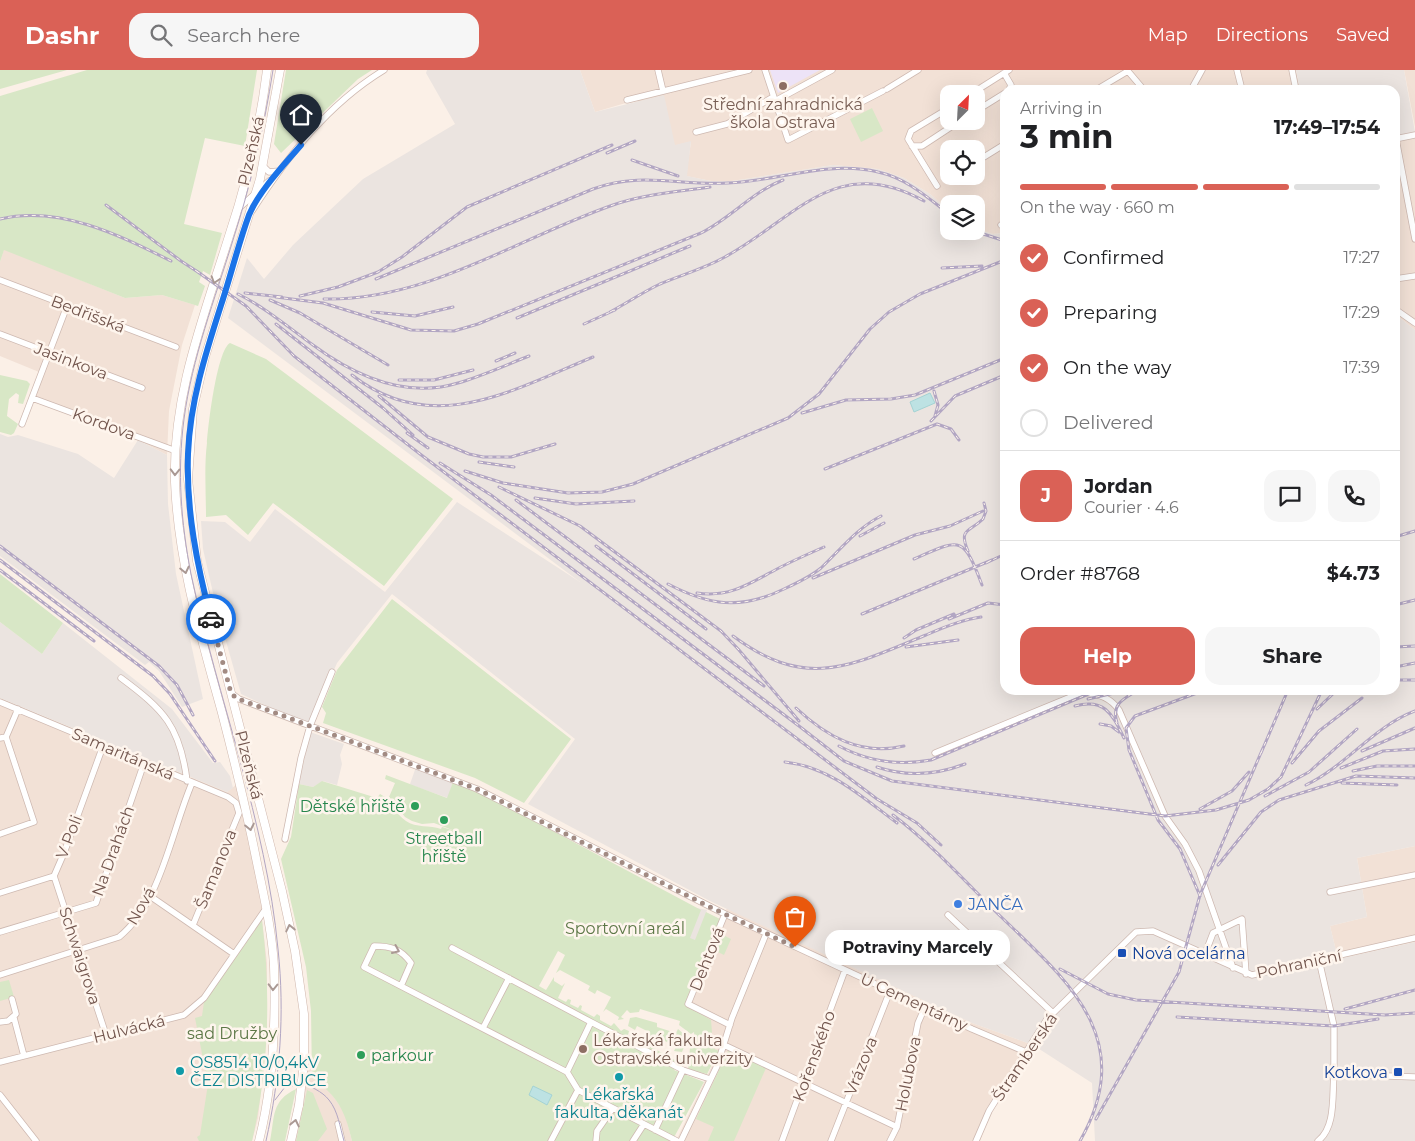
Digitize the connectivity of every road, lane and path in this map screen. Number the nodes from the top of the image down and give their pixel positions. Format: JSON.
{"nodes":[{"id":1,"x":268,"y":70,"type":"edge"},
{"id":2,"x":280,"y":70,"type":"edge"},
{"id":3,"x":384,"y":70,"type":"edge"},
{"id":4,"x":658,"y":70,"type":"edge"},
{"id":5,"x":749,"y":70,"type":"edge"},
{"id":6,"x":765,"y":70,"type":"edge"},
{"id":7,"x":832,"y":70,"type":"edge"},
{"id":8,"x":918,"y":70,"type":"edge"},
{"id":9,"x":1127,"y":70,"type":"edge"},
{"id":10,"x":1202,"y":70,"type":"edge"},
{"id":11,"x":1237,"y":70,"type":"edge"},
{"id":12,"x":1292,"y":70,"type":"edge"},
{"id":13,"x":1007,"y":71,"type":"edge"},
{"id":14,"x":985,"y":85,"type":"edge"},
{"id":15,"x":1011,"y":85,"type":"edge"},
{"id":16,"x":1104,"y":85,"type":"edge"},
{"id":17,"x":1140,"y":85,"type":"edge"},
{"id":18,"x":1194,"y":85,"type":"edge"},
{"id":19,"x":1241,"y":85,"type":"edge"},
{"id":20,"x":1295,"y":85,"type":"edge"},
{"id":21,"x":663,"y":91,"type":"junction"},
{"id":22,"x":1000,"y":96,"type":"edge"},
{"id":23,"x":774,"y":99,"type":"junction"},
{"id":24,"x":627,"y":100,"type":"dead end"},
{"id":25,"x":985,"y":105,"type":"edge"},
{"id":26,"x":940,"y":113,"type":"edge"},
{"id":27,"x":946,"y":130,"type":"edge"},
{"id":28,"x":696,"y":132,"type":"dead end"},
{"id":29,"x":1415,"y":135,"type":"edge"},
{"id":30,"x":1400,"y":138,"type":"edge"},
{"id":31,"x":912,"y":146,"type":"junction"},
{"id":32,"x":1000,"y":147,"type":"edge"},
{"id":33,"x":985,"y":156,"type":"edge"},
{"id":34,"x":1400,"y":164,"type":"edge"},
{"id":35,"x":262,"y":166,"type":"junction"},
{"id":36,"x":279,"y":170,"type":"junction"},
{"id":37,"x":937,"y":186,"type":"dead end"},
{"id":38,"x":256,"y":193,"type":"junction"},
{"id":39,"x":238,"y":209,"type":"junction"},
{"id":40,"x":250,"y":214,"type":"junction"},
{"id":41,"x":1415,"y":239,"type":"edge"},
{"id":42,"x":1415,"y":276,"type":"edge"},
{"id":43,"x":1400,"y":278,"type":"edge"},
{"id":44,"x":0,"y":280,"type":"edge"},
{"id":45,"x":67,"y":306,"type":"junction"},
{"id":46,"x":1400,"y":312,"type":"edge"},
{"id":47,"x":1415,"y":323,"type":"edge"},
{"id":48,"x":0,"y":334,"type":"edge"},
{"id":49,"x":176,"y":347,"type":"dead end"},
{"id":50,"x":49,"y":353,"type":"junction"},
{"id":51,"x":142,"y":388,"type":"dead end"},
{"id":52,"x":32,"y":398,"type":"junction"},
{"id":53,"x":22,"y":424,"type":"dead end"},
{"id":54,"x":176,"y":451,"type":"junction"},
{"id":55,"x":332,"y":672,"type":"dead end"},
{"id":56,"x":122,"y":678,"type":"dead end"},
{"id":57,"x":231,"y":693,"type":"junction"},
{"id":58,"x":1076,"y":695,"type":"edge"},
{"id":59,"x":1095,"y":695,"type":"edge"},
{"id":60,"x":0,"y":702,"type":"edge"},
{"id":61,"x":18,"y":709,"type":"junction"},
{"id":62,"x":310,"y":726,"type":"junction"},
{"id":63,"x":3,"y":738,"type":"edge"},
{"id":64,"x":103,"y":746,"type":"junction"},
{"id":65,"x":935,"y":753,"type":"dead end"},
{"id":66,"x":144,"y":763,"type":"junction"},
{"id":67,"x":189,"y":782,"type":"junction"},
{"id":68,"x":239,"y":814,"type":"joint"},
{"id":69,"x":0,"y":834,"type":"edge"},
{"id":70,"x":286,"y":839,"type":"dead end"},
{"id":71,"x":1415,"y":875,"type":"edge"},
{"id":72,"x":54,"y":876,"type":"junction"},
{"id":73,"x":0,"y":892,"type":"edge"},
{"id":74,"x":1330,"y":892,"type":"dead end"},
{"id":75,"x":150,"y":896,"type":"junction"},
{"id":76,"x":267,"y":907,"type":"junction"},
{"id":77,"x":65,"y":912,"type":"junction"},
{"id":78,"x":725,"y":914,"type":"junction"},
{"id":79,"x":948,"y":915,"type":"dead end"},
{"id":80,"x":193,"y":925,"type":"junction"},
{"id":81,"x":1220,"y":929,"type":"junction"},
{"id":82,"x":0,"y":932,"type":"edge"},
{"id":83,"x":766,"y":934,"type":"junction"},
{"id":84,"x":1415,"y":938,"type":"edge"},
{"id":85,"x":1188,"y":946,"type":"joint"},
{"id":86,"x":452,"y":948,"type":"dead end"},
{"id":87,"x":79,"y":950,"type":"junction"},
{"id":88,"x":234,"y":954,"type":"junction"},
{"id":89,"x":1205,"y":954,"type":"junction"},
{"id":90,"x":1319,"y":960,"type":"junction"},
{"id":91,"x":1234,"y":968,"type":"junction"},
{"id":92,"x":845,"y":970,"type":"junction"},
{"id":93,"x":1246,"y":974,"type":"junction"},
{"id":94,"x":0,"y":975,"type":"edge"},
{"id":95,"x":509,"y":978,"type":"junction"},
{"id":96,"x":401,"y":986,"type":"junction"},
{"id":97,"x":890,"y":991,"type":"junction"},
{"id":98,"x":12,"y":999,"type":"dead end"},
{"id":99,"x":925,"y":1007,"type":"junction"},
{"id":100,"x":1053,"y":1013,"type":"junction"},
{"id":101,"x":14,"y":1018,"type":"junction"},
{"id":102,"x":0,"y":1022,"type":"edge"},
{"id":103,"x":591,"y":1022,"type":"junction"},
{"id":104,"x":730,"y":1025,"type":"junction"},
{"id":105,"x":483,"y":1028,"type":"junction"},
{"id":106,"x":106,"y":1035,"type":"junction"},
{"id":107,"x":724,"y":1045,"type":"junction"},
{"id":108,"x":1026,"y":1052,"type":"junction"},
{"id":109,"x":24,"y":1056,"type":"junction"},
{"id":110,"x":0,"y":1062,"type":"edge"},
{"id":111,"x":683,"y":1070,"type":"junction"},
{"id":112,"x":567,"y":1072,"type":"junction"},
{"id":113,"x":1334,"y":1074,"type":"junction"},
{"id":114,"x":1415,"y":1077,"type":"edge"},
{"id":115,"x":710,"y":1079,"type":"junction"},
{"id":116,"x":804,"y":1083,"type":"junction"},
{"id":117,"x":578,"y":1090,"type":"junction"},
{"id":118,"x":0,"y":1095,"type":"edge"},
{"id":119,"x":846,"y":1103,"type":"junction"},
{"id":120,"x":613,"y":1108,"type":"junction"},
{"id":121,"x":338,"y":1124,"type":"dead end"},
{"id":122,"x":644,"y":1124,"type":"junction"},
{"id":123,"x":897,"y":1127,"type":"junction"},
{"id":124,"x":655,"y":1130,"type":"junction"},
{"id":125,"x":36,"y":1141,"type":"edge"},
{"id":126,"x":259,"y":1141,"type":"edge"},
{"id":127,"x":291,"y":1141,"type":"edge"},
{"id":128,"x":342,"y":1141,"type":"edge"},
{"id":129,"x":551,"y":1141,"type":"edge"},
{"id":130,"x":596,"y":1141,"type":"edge"},
{"id":131,"x":634,"y":1141,"type":"edge"},
{"id":132,"x":677,"y":1141,"type":"edge"},
{"id":133,"x":681,"y":1141,"type":"edge"},
{"id":134,"x":782,"y":1141,"type":"edge"},
{"id":135,"x":831,"y":1141,"type":"edge"},
{"id":136,"x":890,"y":1141,"type":"edge"},
{"id":137,"x":976,"y":1141,"type":"edge"},
{"id":138,"x":1318,"y":1141,"type":"edge"}],
"edges":[{"from":1,"to":39,"type":"main road","name":"Plzeňská"},
{"from":2,"to":35,"type":"main road","name":"Plzeňská"},
{"from":3,"to":36,"type":"street"},
{"from":4,"to":21,"type":"street"},
{"from":5,"to":21,"type":"street"},
{"from":6,"to":23,"type":"street"},
{"from":7,"to":23,"type":"street"},
{"from":8,"to":23,"type":"street"},
{"from":9,"to":16,"type":"street"},
{"from":9,"to":17,"type":"street"},
{"from":10,"to":18,"type":"street"},
{"from":11,"to":19,"type":"street"},
{"from":12,"to":20,"type":"street"},
{"from":13,"to":14,"type":"street"},
{"from":13,"to":15,"type":"street"},
{"from":21,"to":24,"type":"street"},
{"from":22,"to":25,"type":"street"},
{"from":23,"to":28,"type":"street"},
{"from":26,"to":31,"type":"street"},
{"from":27,"to":31,"type":"street"},
{"from":29,"to":30,"type":"street"},
{"from":31,"to":37,"type":"street"},
{"from":32,"to":33,"type":"street"},
{"from":34,"to":41,"type":"street"},
{"from":35,"to":36,"type":"street"},
{"from":35,"to":38,"type":"main road","name":"Plzeňská"},
{"from":36,"to":38,"type":"street"},
{"from":36,"to":40,"type":"street"},
{"from":38,"to":39,"type":"street"},
{"from":38,"to":40,"type":"main road","name":"Plzeňská"},
{"from":39,"to":54,"type":"main road","name":"Plzeňská","one_way":true},
{"from":40,"to":57,"type":"main road","name":"Plzeňská"},
{"from":42,"to":43,"type":"street"},
{"from":44,"to":45,"type":"street","name":"Bedřišská"},
{"from":45,"to":49,"type":"street","name":"Bedřišská"},
{"from":45,"to":50,"type":"street"},
{"from":46,"to":47,"type":"street"},
{"from":48,"to":50,"type":"street","name":"Jasinkova"},
{"from":50,"to":51,"type":"street","name":"Jasinkova"},
{"from":50,"to":52,"type":"street"},
{"from":52,"to":53,"type":"street"},
{"from":52,"to":54,"type":"street","name":"Kordova"},
{"from":54,"to":76,"type":"main road","name":"Plzeňská","one_way":true},
{"from":55,"to":62,"type":"street"},
{"from":56,"to":67,"type":"street"},
{"from":57,"to":62,"type":"street","name":"U Cementárny"},
{"from":127,"to":57,"type":"main road","name":"Plzeňská","one_way":true,"bridge":true},
{"from":58,"to":65,"type":"street"},
{"from":59,"to":81,"type":"street"},
{"from":60,"to":61,"type":"street","name":"Samaritánská"},
{"from":61,"to":63,"type":"street"},
{"from":61,"to":64,"type":"street","name":"Samaritánská"},
{"from":62,"to":70,"type":"street"},
{"from":62,"to":78,"type":"street","name":"U Cementárny"},
{"from":63,"to":69,"type":"street"},
{"from":64,"to":66,"type":"street","name":"Samaritánská"},
{"from":64,"to":72,"type":"street","name":"V Poli"},
{"from":66,"to":67,"type":"street","name":"Samaritánská"},
{"from":66,"to":77,"type":"street","name":"Na Drahách"},
{"from":67,"to":68,"type":"street","name":"Samaritánská"},
{"from":67,"to":75,"type":"street","name":"Nová"},
{"from":68,"to":80,"type":"street","name":"Šamanova"},
{"from":71,"to":74,"type":"street"},
{"from":72,"to":73,"type":"street","name":"V Poli"},
{"from":72,"to":77,"type":"street","name":"Schwaigrova"},
{"from":75,"to":80,"type":"street","name":"Šamanova"},
{"from":75,"to":87,"type":"street","name":"Nová"},
{"from":76,"to":88,"type":"street","name":"Hulvácká"},
{"from":76,"to":126,"type":"main road","name":"Plzeňská","one_way":true},
{"from":77,"to":82,"type":"street","name":"Na Drahách"},
{"from":77,"to":87,"type":"street","name":"Schwaigrova"},
{"from":78,"to":83,"type":"street","name":"U Cementárny"},
{"from":78,"to":104,"type":"street","name":"Dehtová"},
{"from":79,"to":100,"type":"street"},
{"from":80,"to":88,"type":"street","name":"Šamanova"},
{"from":81,"to":89,"type":"street"},
{"from":81,"to":91,"type":"street"},
{"from":81,"to":93,"type":"street"},
{"from":83,"to":92,"type":"street","name":"U Cementárny"},
{"from":83,"to":104,"type":"street"},
{"from":84,"to":90,"type":"street","name":"Pohraniční"},
{"from":85,"to":89,"type":"street","name":"Pohraniční"},
{"from":85,"to":100,"type":"street","name":"Štramberská"},
{"from":86,"to":95,"type":"street"},
{"from":87,"to":94,"type":"street","name":"Nová"},
{"from":87,"to":106,"type":"street","name":"Schwaigrova"},
{"from":88,"to":106,"type":"street","name":"Hulvácká"},
{"from":89,"to":91,"type":"street","name":"Pohraniční"},
{"from":90,"to":93,"type":"street","name":"Pohraniční"},
{"from":90,"to":113,"type":"street"},
{"from":91,"to":93,"type":"street","name":"Pohraniční"},
{"from":92,"to":97,"type":"street","name":"U Cementárny"},
{"from":92,"to":116,"type":"street","name":"Kořenského"},
{"from":95,"to":103,"type":"street"},
{"from":95,"to":105,"type":"street"},
{"from":96,"to":96,"type":"street","one_way":true},
{"from":96,"to":105,"type":"street"},
{"from":97,"to":99,"type":"street","name":"U Cementárny"},
{"from":97,"to":119,"type":"street","name":"Vrázova"},
{"from":98,"to":101,"type":"street"},
{"from":99,"to":108,"type":"street","name":"U Cementárny"},
{"from":99,"to":123,"type":"street","name":"Holubova"},
{"from":100,"to":108,"type":"street","name":"Štramberská"},
{"from":101,"to":102,"type":"street"},
{"from":101,"to":109,"type":"street"},
{"from":103,"to":111,"type":"street"},
{"from":103,"to":112,"type":"street"},
{"from":104,"to":107,"type":"street"},
{"from":105,"to":112,"type":"street"},
{"from":106,"to":109,"type":"street","name":"Hulvácká"},
{"from":107,"to":115,"type":"street"},
{"from":107,"to":116,"type":"street"},
{"from":108,"to":137,"type":"street","name":"Štramberská"},
{"from":109,"to":110,"type":"street","name":"Hulvácká"},
{"from":111,"to":115,"type":"street"},
{"from":111,"to":124,"type":"street"},
{"from":112,"to":117,"type":"street"},
{"from":113,"to":114,"type":"street"},
{"from":113,"to":138,"type":"street"},
{"from":115,"to":133,"type":"street"},
{"from":116,"to":119,"type":"street"},
{"from":116,"to":134,"type":"street","name":"Kořenského"},
{"from":117,"to":120,"type":"street"},
{"from":117,"to":129,"type":"street"},
{"from":118,"to":125,"type":"street"},
{"from":119,"to":123,"type":"street"},
{"from":119,"to":135,"type":"street","name":"Vrázova"},
{"from":120,"to":122,"type":"street"},
{"from":120,"to":130,"type":"street"},
{"from":121,"to":128,"type":"street"},
{"from":122,"to":124,"type":"street"},
{"from":122,"to":131,"type":"street"},
{"from":123,"to":136,"type":"street","name":"Holubova"},
{"from":124,"to":132,"type":"street"}]}
